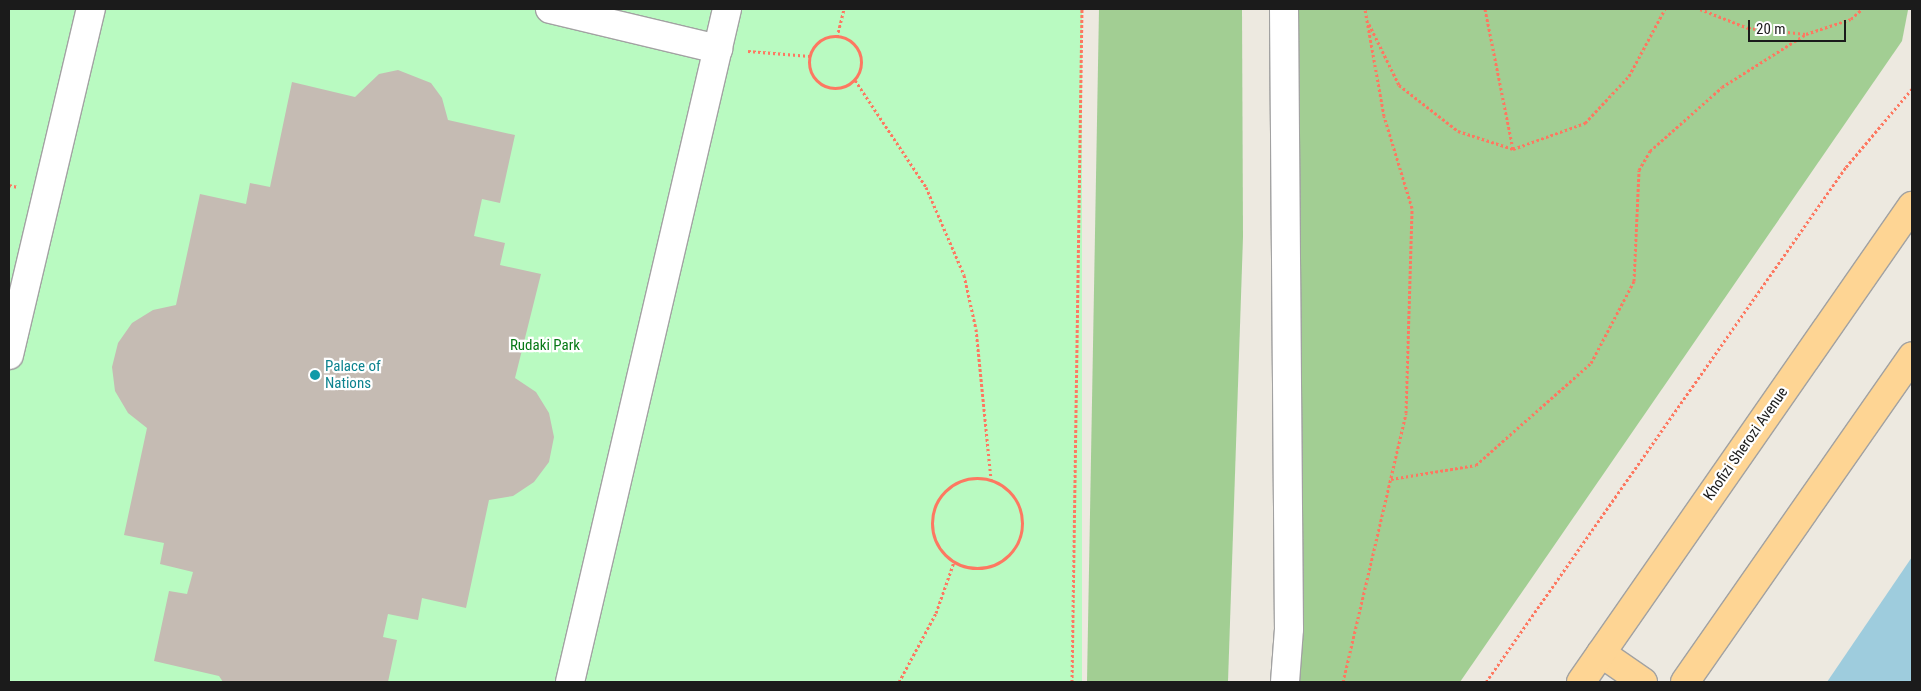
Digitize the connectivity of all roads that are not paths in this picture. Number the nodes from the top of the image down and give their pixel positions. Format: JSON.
{"nodes":[{"id":1,"x":91,"y":9,"type":"edge"},
{"id":2,"x":550,"y":9,"type":"edge"},
{"id":3,"x":727,"y":9,"type":"edge"},
{"id":4,"x":1284,"y":9,"type":"edge"},
{"id":5,"x":718,"y":48,"type":"junction"},
{"id":6,"x":1912,"y":206,"type":"edge"},
{"id":7,"x":9,"y":354,"type":"edge"},
{"id":8,"x":1912,"y":356,"type":"edge"},
{"id":9,"x":1601,"y":653,"type":"junction"},
{"id":10,"x":570,"y":682,"type":"edge"},
{"id":11,"x":1285,"y":682,"type":"edge"},
{"id":12,"x":1581,"y":682,"type":"edge"},
{"id":13,"x":1643,"y":682,"type":"edge"},
{"id":14,"x":1685,"y":682,"type":"edge"}],
"edges":[{"from":1,"to":7,"type":"lane"},
{"from":2,"to":5,"type":"lane"},
{"from":3,"to":5,"type":"lane"},
{"from":4,"to":11,"type":"lane"},
{"from":5,"to":10,"type":"lane"},
{"from":6,"to":9,"type":"main road","name":"Khofizi Sherozi Avenue"},
{"from":8,"to":14,"type":"main road"},
{"from":9,"to":12,"type":"main road","name":"Khofizi Sherozi Avenue"},
{"from":9,"to":13,"type":"main road"}]}
